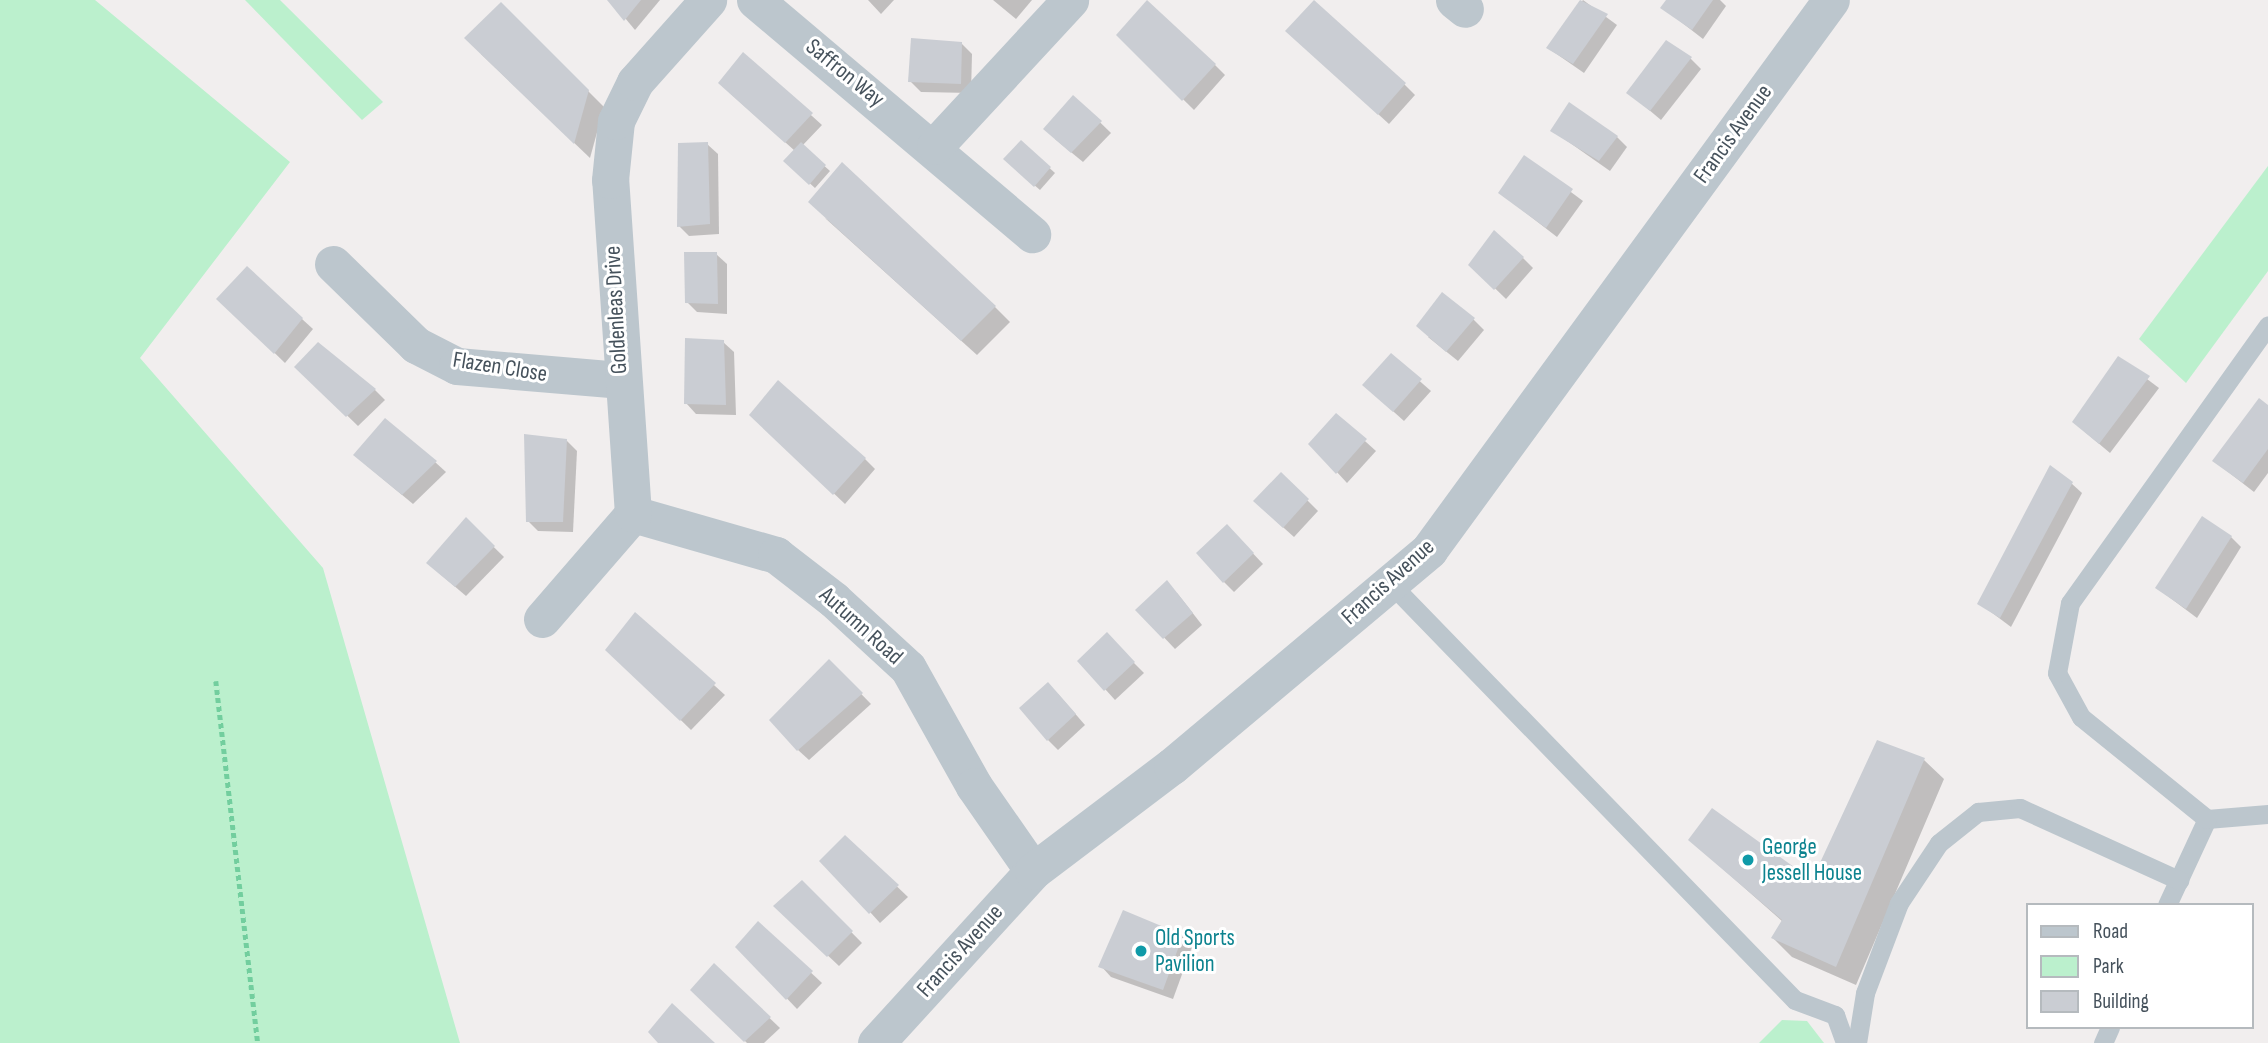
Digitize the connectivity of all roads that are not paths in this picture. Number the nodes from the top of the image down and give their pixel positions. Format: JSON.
{"nodes":[{"id":1,"x":708,"y":0,"type":"edge"},
{"id":2,"x":755,"y":0,"type":"edge"},
{"id":3,"x":1070,"y":0,"type":"edge"},
{"id":4,"x":1831,"y":0,"type":"edge"},
{"id":5,"x":934,"y":146,"type":"junction"},
{"id":6,"x":1032,"y":234,"type":"dead end"},
{"id":7,"x":333,"y":264,"type":"dead end"},
{"id":8,"x":2268,"y":325,"type":"edge"},
{"id":9,"x":619,"y":380,"type":"junction"},
{"id":10,"x":633,"y":514,"type":"junction"},
{"id":11,"x":1390,"y":583,"type":"junction"},
{"id":12,"x":542,"y":619,"type":"dead end"},
{"id":13,"x":2268,"y":814,"type":"edge"},
{"id":14,"x":2207,"y":819,"type":"junction"},
{"id":15,"x":1033,"y":871,"type":"junction"},
{"id":16,"x":2179,"y":880,"type":"junction"},
{"id":17,"x":2168,"y":903,"type":"edge"},
{"id":18,"x":876,"y":1043,"type":"edge"},
{"id":19,"x":1845,"y":1043,"type":"edge"},
{"id":20,"x":1857,"y":1043,"type":"edge"}],
"edges":[{"from":1,"to":9,"type":"street","name":"Goldenleas Drive"},
{"from":2,"to":5,"type":"street","name":"Saffron Way"},
{"from":3,"to":5,"type":"street"},
{"from":4,"to":11,"type":"street","name":"Francis Avenue"},
{"from":5,"to":6,"type":"street","name":"Saffron Way"},
{"from":7,"to":9,"type":"street","name":"Flazen Close"},
{"from":8,"to":14,"type":"lane"},
{"from":9,"to":10,"type":"street","name":"Goldenleas Drive"},
{"from":10,"to":12,"type":"street"},
{"from":10,"to":15,"type":"street","name":"Autumn Road"},
{"from":11,"to":15,"type":"street","name":"Francis Avenue"},
{"from":11,"to":19,"type":"lane"},
{"from":13,"to":14,"type":"lane"},
{"from":14,"to":16,"type":"lane"},
{"from":15,"to":18,"type":"street","name":"Francis Avenue"},
{"from":16,"to":17,"type":"lane"},
{"from":16,"to":20,"type":"lane"}]}
